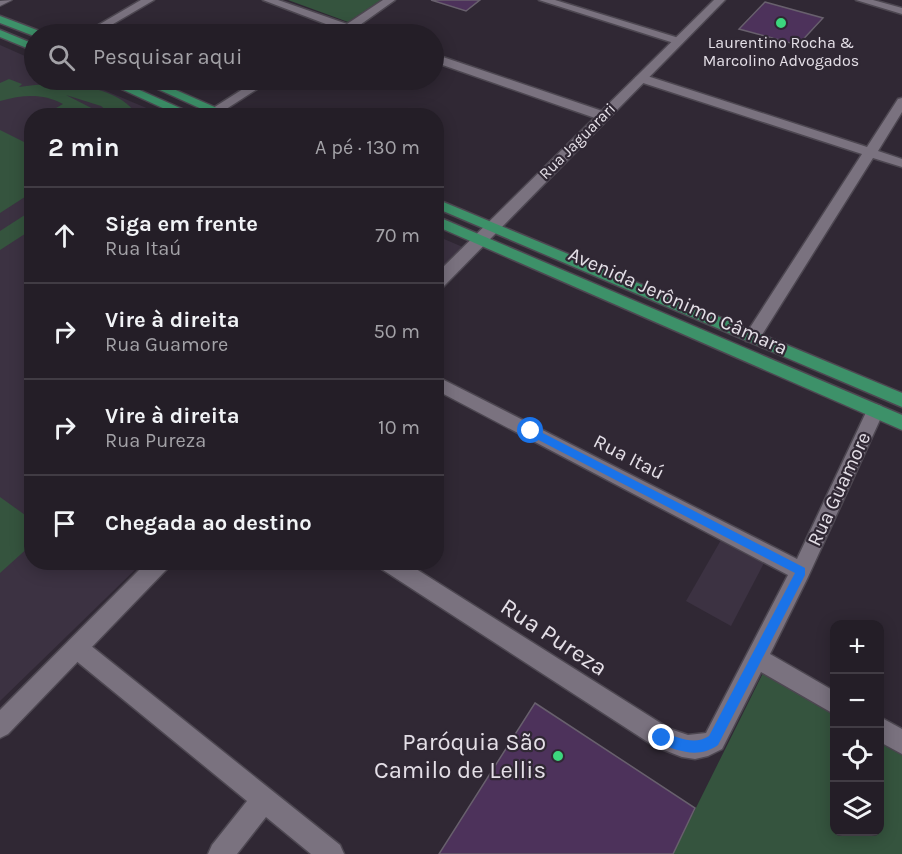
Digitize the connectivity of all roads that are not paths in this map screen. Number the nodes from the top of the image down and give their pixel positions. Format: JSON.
{"nodes":[{"id":1,"x":8,"y":0,"type":"edge"},
{"id":2,"x":149,"y":0,"type":"edge"},
{"id":3,"x":268,"y":0,"type":"edge"},
{"id":4,"x":390,"y":0,"type":"edge"},
{"id":5,"x":544,"y":0,"type":"edge"},
{"id":6,"x":720,"y":0,"type":"edge"},
{"id":7,"x":861,"y":0,"type":"edge"},
{"id":8,"x":0,"y":4,"type":"edge"},
{"id":9,"x":902,"y":11,"type":"edge"},
{"id":10,"x":0,"y":19,"type":"edge"},
{"id":11,"x":107,"y":24,"type":"edge"},
{"id":12,"x":324,"y":24,"type":"edge"},
{"id":13,"x":354,"y":24,"type":"edge"},
{"id":14,"x":24,"y":28,"type":"edge"},
{"id":15,"x":0,"y":33,"type":"edge"},
{"id":16,"x":678,"y":41,"type":"junction"},
{"id":17,"x":24,"y":44,"type":"edge"},
{"id":18,"x":444,"y":61,"type":"edge"},
{"id":19,"x":640,"y":78,"type":"junction"},
{"id":20,"x":131,"y":90,"type":"edge"},
{"id":21,"x":168,"y":90,"type":"edge"},
{"id":22,"x":249,"y":90,"type":"edge"},
{"id":23,"x":902,"y":102,"type":"edge"},
{"id":24,"x":173,"y":108,"type":"edge"},
{"id":25,"x":211,"y":108,"type":"edge"},
{"id":26,"x":219,"y":108,"type":"edge"},
{"id":27,"x":603,"y":116,"type":"junction"},
{"id":28,"x":870,"y":152,"type":"junction"},
{"id":29,"x":902,"y":163,"type":"edge"},
{"id":30,"x":444,"y":208,"type":"edge"},
{"id":31,"x":444,"y":222,"type":"edge"},
{"id":32,"x":486,"y":233,"type":"junction"},
{"id":33,"x":444,"y":276,"type":"edge"},
{"id":34,"x":752,"y":337,"type":"junction"},
{"id":35,"x":444,"y":386,"type":"edge"},
{"id":36,"x":902,"y":400,"type":"edge"},
{"id":37,"x":875,"y":411,"type":"junction"},
{"id":38,"x":902,"y":423,"type":"edge"},
{"id":39,"x":153,"y":570,"type":"edge"},
{"id":40,"x":399,"y":570,"type":"edge"},
{"id":41,"x":801,"y":571,"type":"junction"},
{"id":42,"x":77,"y":648,"type":"junction"},
{"id":43,"x":757,"y":658,"type":"junction"},
{"id":44,"x":830,"y":701,"type":"edge"},
{"id":45,"x":0,"y":726,"type":"edge"},
{"id":46,"x":884,"y":732,"type":"edge"},
{"id":47,"x":902,"y":742,"type":"edge"},
{"id":48,"x":696,"y":747,"type":"joint"},
{"id":49,"x":264,"y":799,"type":"junction"},
{"id":50,"x":221,"y":854,"type":"edge"},
{"id":51,"x":331,"y":854,"type":"edge"}],
"edges":[{"from":1,"to":8,"type":"lane"},
{"from":2,"to":11,"type":"street"},
{"from":3,"to":12,"type":"street"},
{"from":4,"to":13,"type":"street"},
{"from":5,"to":16,"type":"street"},
{"from":6,"to":16,"type":"street","name":"Rua Jaguarari"},
{"from":7,"to":9,"type":"street"},
{"from":10,"to":14,"type":"main road"},
{"from":15,"to":17,"type":"main road"},
{"from":16,"to":19,"type":"street","name":"Rua Jaguarari"},
{"from":18,"to":27,"type":"street"},
{"from":19,"to":27,"type":"street","name":"Rua Jaguarari"},
{"from":19,"to":28,"type":"street"},
{"from":20,"to":24,"type":"main road"},
{"from":21,"to":25,"type":"main road"},
{"from":22,"to":26,"type":"street"},
{"from":23,"to":28,"type":"street"},
{"from":27,"to":32,"type":"street","name":"Rua Jaguarari"},
{"from":28,"to":29,"type":"street"},
{"from":28,"to":34,"type":"street"},
{"from":30,"to":32,"type":"main road","name":"Avenida Jerônimo Câmara"},
{"from":31,"to":32,"type":"main road","name":"Avenida Jerônimo Câmara"},
{"from":32,"to":33,"type":"street","name":"Rua Jaguarari"},
{"from":32,"to":34,"type":"main road","name":"Avenida Jerônimo Câmara"},
{"from":32,"to":37,"type":"main road","name":"Avenida Jerônimo Câmara"},
{"from":34,"to":36,"type":"main road","name":"Avenida Jerônimo Câmara"},
{"from":35,"to":41,"type":"street","name":"Rua Itaú"},
{"from":37,"to":38,"type":"main road","name":"Avenida Jerônimo Câmara"},
{"from":37,"to":41,"type":"street","name":"Rua Guamore"},
{"from":39,"to":42,"type":"street"},
{"from":40,"to":48,"type":"street","name":"Rua Pureza"},
{"from":41,"to":43,"type":"street","name":"Rua Guamore"},
{"from":42,"to":45,"type":"street"},
{"from":42,"to":49,"type":"street"},
{"from":43,"to":44,"type":"street"},
{"from":43,"to":48,"type":"street","name":"Rua Guamore"},
{"from":46,"to":47,"type":"street"},
{"from":49,"to":50,"type":"street"},
{"from":49,"to":51,"type":"street"}]}
